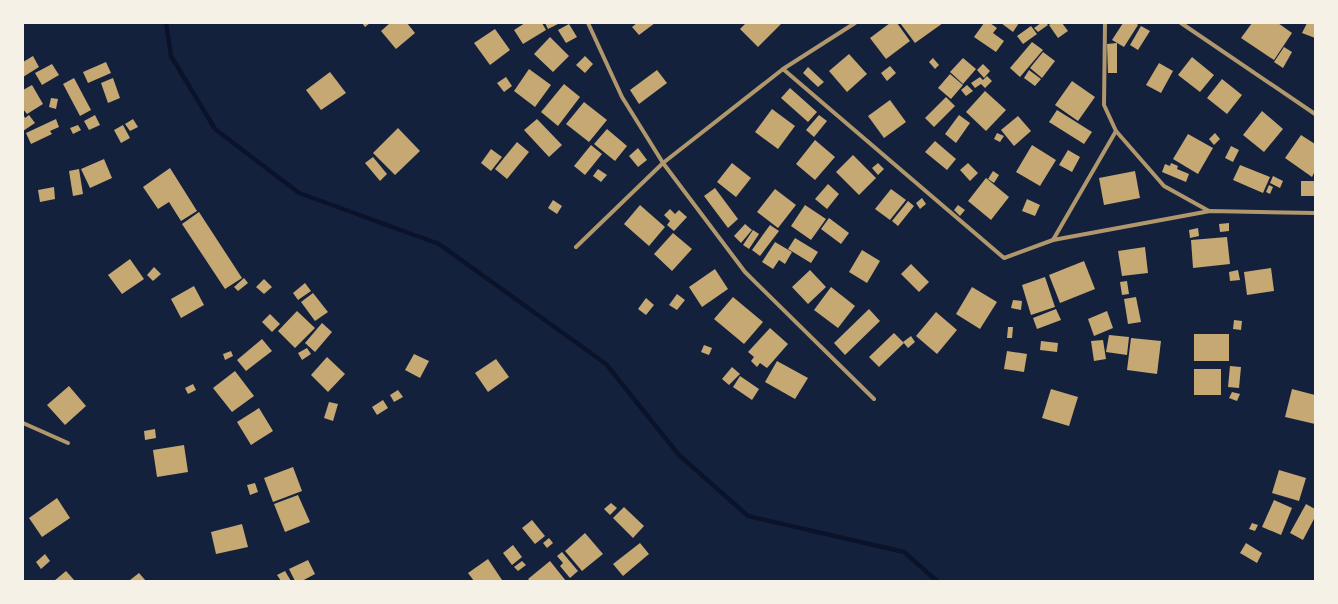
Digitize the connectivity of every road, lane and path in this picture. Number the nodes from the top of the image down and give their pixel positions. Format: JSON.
{"nodes":[{"id":1,"x":588,"y":23,"type":"edge"},
{"id":2,"x":855,"y":23,"type":"edge"},
{"id":3,"x":1106,"y":23,"type":"edge"},
{"id":4,"x":1181,"y":23,"type":"edge"},
{"id":5,"x":784,"y":69,"type":"junction"},
{"id":6,"x":1315,"y":114,"type":"edge"},
{"id":7,"x":1116,"y":131,"type":"junction"},
{"id":8,"x":663,"y":163,"type":"junction"},
{"id":9,"x":1210,"y":211,"type":"junction"},
{"id":10,"x":1315,"y":213,"type":"edge"},
{"id":11,"x":1053,"y":240,"type":"junction"},
{"id":12,"x":576,"y":247,"type":"dead end"},
{"id":13,"x":874,"y":399,"type":"dead end"},
{"id":14,"x":23,"y":423,"type":"edge"},
{"id":15,"x":68,"y":443,"type":"dead end"}],
"edges":[{"from":1,"to":8,"type":"street"},
{"from":2,"to":5,"type":"street"},
{"from":3,"to":7,"type":"street"},
{"from":4,"to":6,"type":"street"},
{"from":5,"to":8,"type":"street"},
{"from":5,"to":11,"type":"street"},
{"from":7,"to":9,"type":"street"},
{"from":7,"to":11,"type":"street"},
{"from":8,"to":12,"type":"street"},
{"from":8,"to":13,"type":"street"},
{"from":9,"to":10,"type":"street"},
{"from":9,"to":11,"type":"street"},
{"from":14,"to":15,"type":"street"}]}
